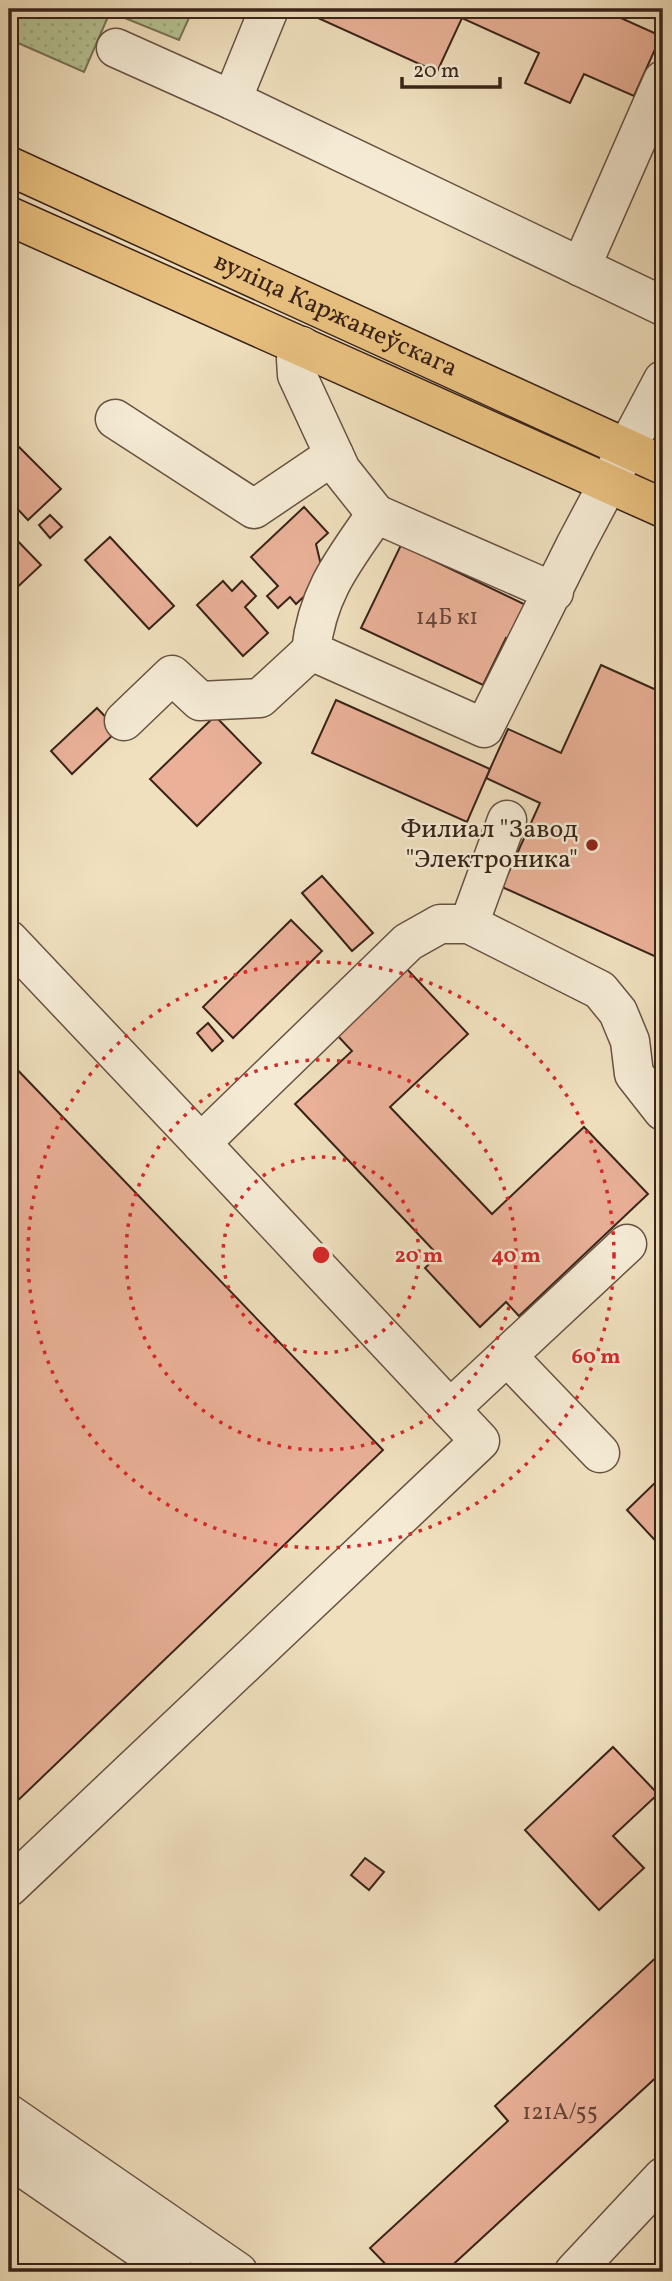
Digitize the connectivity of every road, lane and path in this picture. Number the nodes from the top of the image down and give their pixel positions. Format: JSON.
{"nodes":[{"id":1,"x":269,"y":9,"type":"edge"},
{"id":2,"x":116,"y":48,"type":"dead end"},
{"id":3,"x":663,"y":79,"type":"edge"},
{"id":4,"x":232,"y":100,"type":"junction"},
{"id":5,"x":9,"y":166,"type":"edge"},
{"id":6,"x":9,"y":216,"type":"edge"},
{"id":7,"x":581,"y":267,"type":"junction"},
{"id":8,"x":663,"y":306,"type":"edge"},
{"id":9,"x":302,"y":346,"type":"junction"},
{"id":10,"x":663,"y":380,"type":"edge"},
{"id":11,"x":115,"y":419,"type":"dead end"},
{"id":12,"x":627,"y":449,"type":"junction"},
{"id":13,"x":334,"y":455,"type":"junction"},
{"id":14,"x":663,"y":465,"type":"edge"},
{"id":15,"x":609,"y":483,"type":"junction"},
{"id":16,"x":663,"y":508,"type":"edge"},
{"id":17,"x":376,"y":514,"type":"junction"},
{"id":18,"x":560,"y":580,"type":"junction"},
{"id":19,"x":310,"y":651,"type":"junction"},
{"id":20,"x":124,"y":721,"type":"dead end"},
{"id":21,"x":507,"y":820,"type":"dead end"},
{"id":22,"x":469,"y":925,"type":"junction"},
{"id":23,"x":9,"y":940,"type":"edge"},
{"id":24,"x":663,"y":1111,"type":"edge"},
{"id":25,"x":201,"y":1143,"type":"junction"},
{"id":26,"x":627,"y":1244,"type":"dead end"},
{"id":27,"x":507,"y":1356,"type":"junction"},
{"id":28,"x":450,"y":1409,"type":"junction"},
{"id":29,"x":600,"y":1452,"type":"dead end"},
{"id":30,"x":9,"y":1887,"type":"edge"},
{"id":31,"x":9,"y":2114,"type":"edge"},
{"id":32,"x":9,"y":2158,"type":"edge"},
{"id":33,"x":663,"y":2177,"type":"edge"},
{"id":34,"x":174,"y":2272,"type":"edge"},
{"id":35,"x":238,"y":2272,"type":"edge"},
{"id":36,"x":574,"y":2272,"type":"edge"}],
"edges":[{"from":1,"to":4,"type":"street"},
{"from":2,"to":4,"type":"street"},
{"from":3,"to":7,"type":"street"},
{"from":4,"to":7,"type":"street"},
{"from":5,"to":12,"type":"main road","name":"вуліца Каржанеўскага"},
{"from":6,"to":9,"type":"main road","name":"вуліца Каржанеўскага"},
{"from":7,"to":8,"type":"street"},
{"from":9,"to":13,"type":"street"},
{"from":9,"to":15,"type":"main road","name":"вуліца Каржанеўскага"},
{"from":10,"to":12,"type":"street"},
{"from":11,"to":13,"type":"street"},
{"from":12,"to":14,"type":"main road","name":"вуліца Каржанеўскага"},
{"from":12,"to":15,"type":"street"},
{"from":13,"to":17,"type":"street"},
{"from":15,"to":16,"type":"main road","name":"вуліца Каржанеўскага"},
{"from":15,"to":18,"type":"street"},
{"from":17,"to":18,"type":"street"},
{"from":17,"to":19,"type":"street"},
{"from":18,"to":19,"type":"street"},
{"from":19,"to":20,"type":"street"},
{"from":21,"to":22,"type":"street"},
{"from":22,"to":24,"type":"street"},
{"from":22,"to":25,"type":"street"},
{"from":23,"to":25,"type":"street"},
{"from":25,"to":28,"type":"street"},
{"from":26,"to":27,"type":"street"},
{"from":27,"to":28,"type":"street"},
{"from":27,"to":29,"type":"street"},
{"from":28,"to":30,"type":"street"},
{"from":31,"to":35,"type":"street"},
{"from":32,"to":34,"type":"street"},
{"from":33,"to":36,"type":"street"}]}
